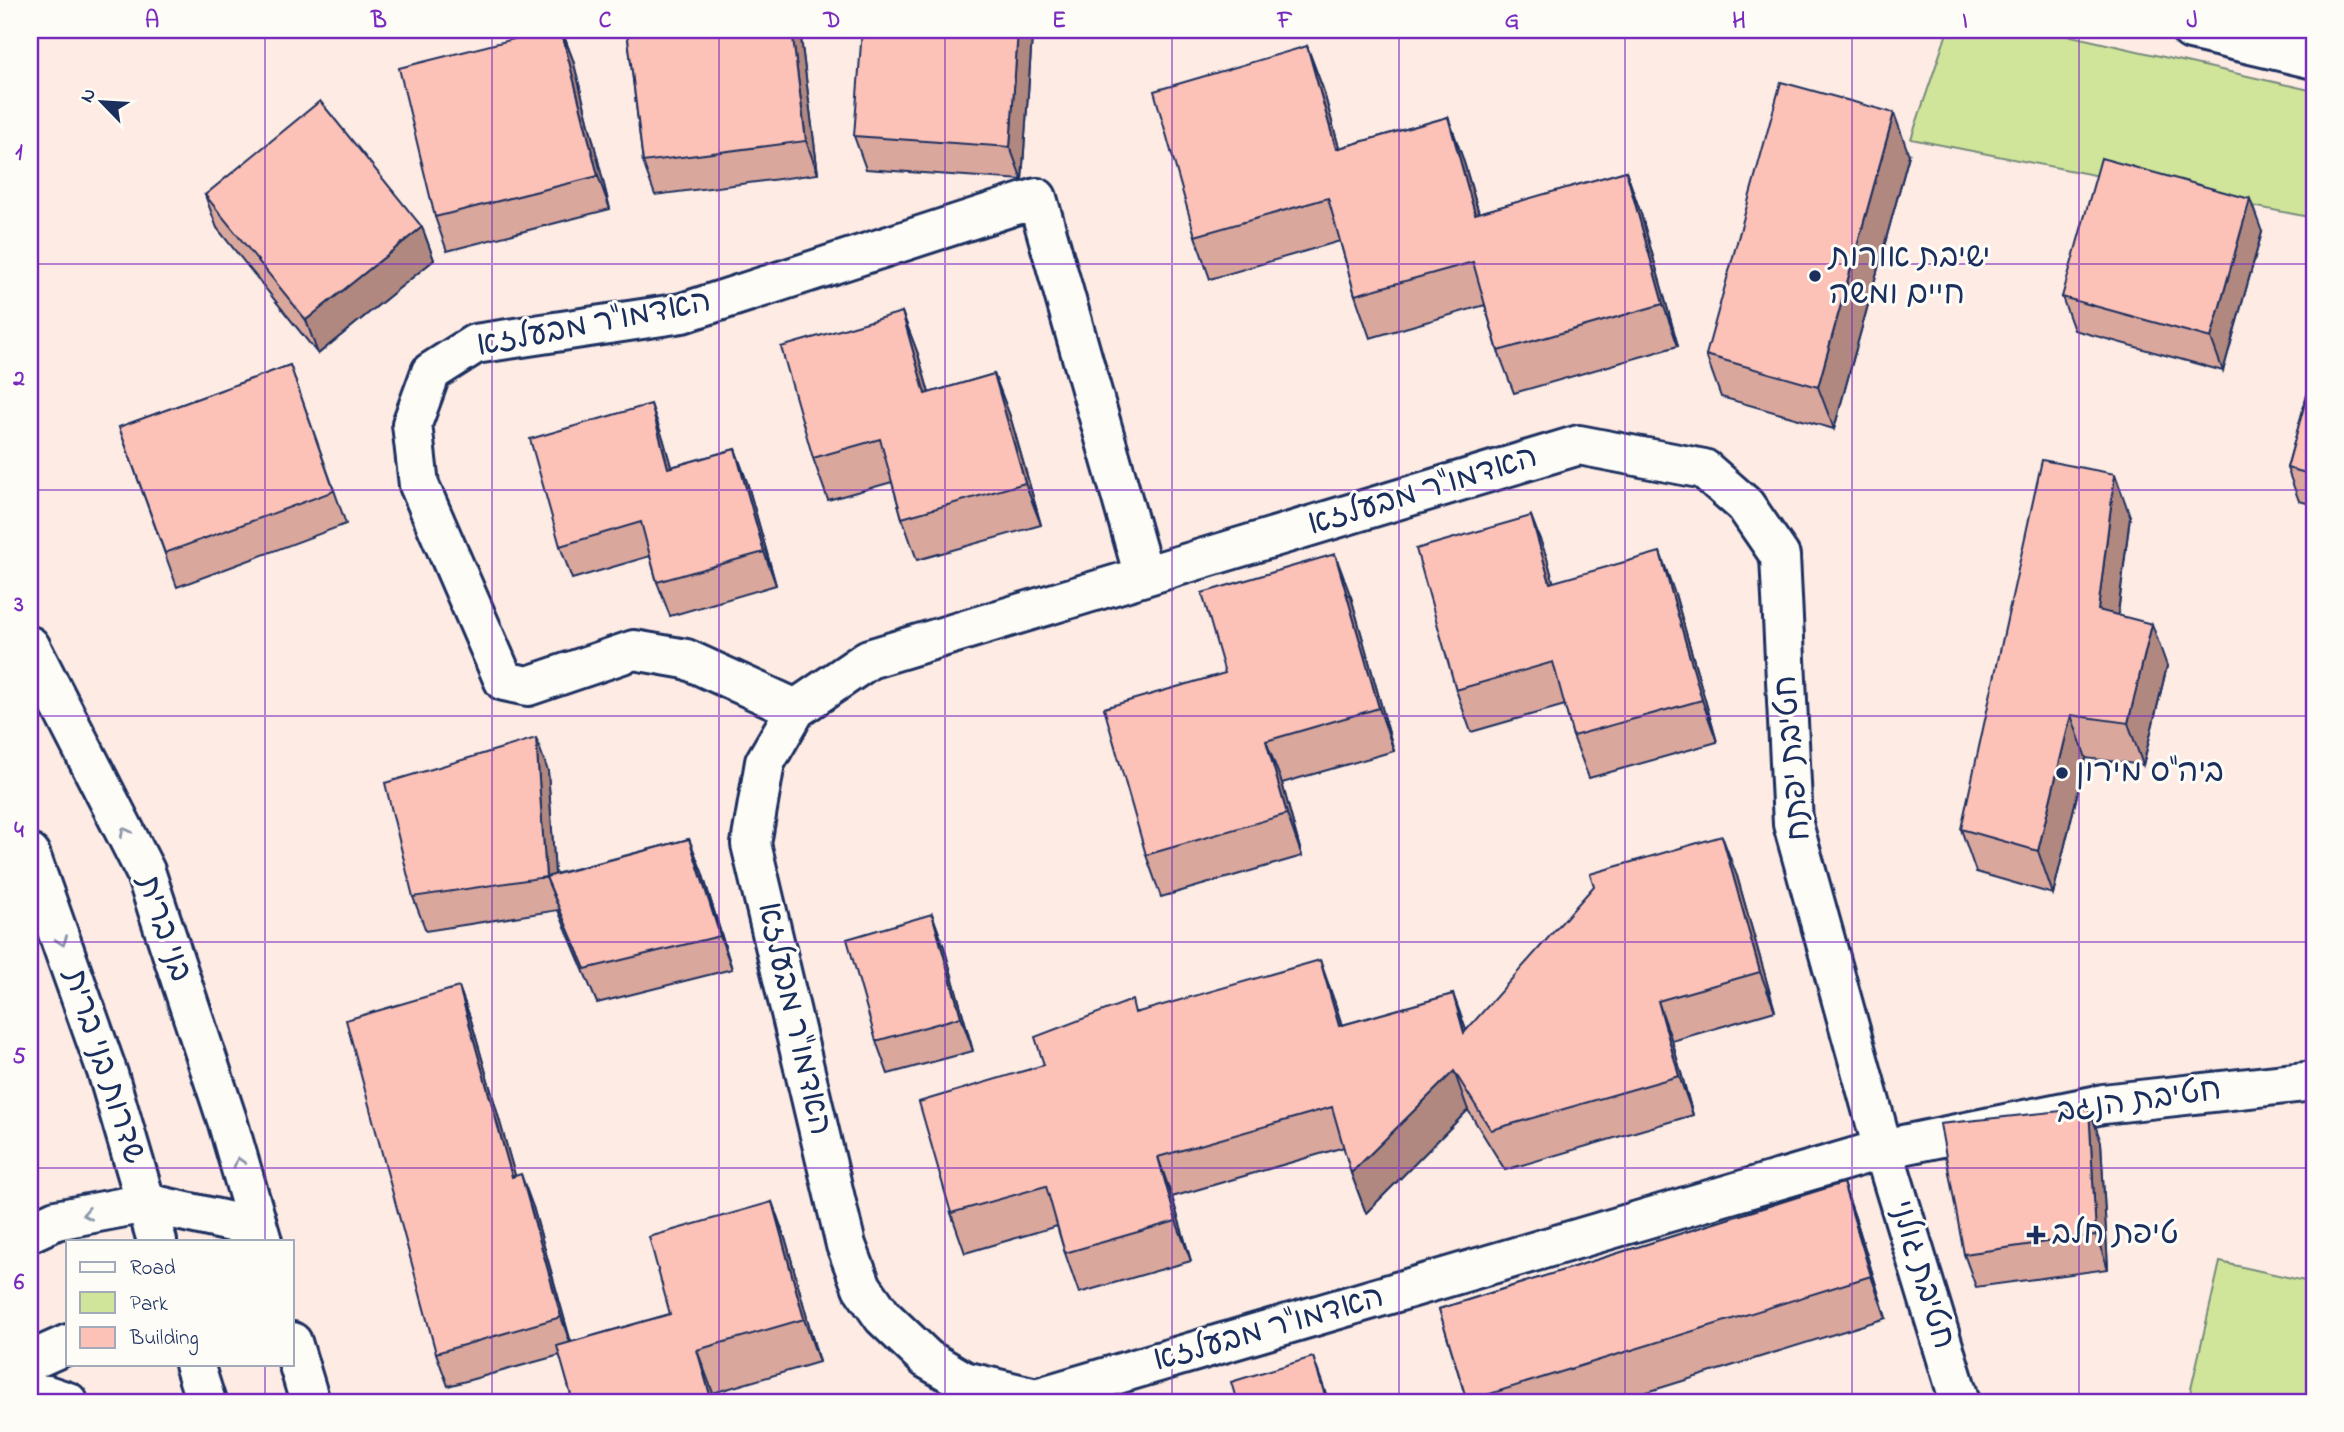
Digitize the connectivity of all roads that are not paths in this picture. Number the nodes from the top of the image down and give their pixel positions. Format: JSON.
{"nodes":[{"id":1,"x":2191,"y":30,"type":"edge"},
{"id":2,"x":2314,"y":59,"type":"edge"},
{"id":3,"x":1704,"y":469,"type":"joint"},
{"id":4,"x":1144,"y":576,"type":"junction"},
{"id":5,"x":30,"y":646,"type":"edge"},
{"id":6,"x":796,"y":709,"type":"junction"},
{"id":7,"x":30,"y":854,"type":"edge"},
{"id":8,"x":2314,"y":1080,"type":"edge"},
{"id":9,"x":1883,"y":1149,"type":"junction"},
{"id":10,"x":146,"y":1203,"type":"junction"},
{"id":11,"x":30,"y":1232,"type":"edge"},
{"id":12,"x":253,"y":1237,"type":"edge"},
{"id":13,"x":157,"y":1240,"type":"edge"},
{"id":14,"x":66,"y":1345,"type":"edge"},
{"id":15,"x":294,"y":1349,"type":"edge"},
{"id":16,"x":30,"y":1361,"type":"edge"},
{"id":17,"x":195,"y":1366,"type":"edge"},
{"id":18,"x":30,"y":1394,"type":"edge"},
{"id":19,"x":1030,"y":1400,"type":"edge"},
{"id":20,"x":68,"y":1402,"type":"edge"},
{"id":21,"x":205,"y":1402,"type":"edge"},
{"id":22,"x":310,"y":1402,"type":"edge"},
{"id":23,"x":1960,"y":1402,"type":"edge"}],
"edges":[{"from":1,"to":2,"type":"street"},
{"from":3,"to":4,"type":"street","name":"האדמו\"ר מבעלזא"},
{"from":3,"to":9,"type":"street","name":"חטיבת יפתח"},
{"from":4,"to":6,"type":"street","name":"האדמו\"ר מבעלזא"},
{"from":4,"to":6,"type":"street","name":"האדמו\"ר מבעלזא"},
{"from":12,"to":5,"type":"street","name":"בני ברית","one_way":true},
{"from":6,"to":19,"type":"street","name":"האדמו\"ר מבעלזא"},
{"from":7,"to":10,"type":"street","name":"שדרות בני ברית","one_way":true},
{"from":8,"to":9,"type":"street","name":"חטיבת הנגב"},
{"from":9,"to":19,"type":"street","name":"האדמו\"ר מבעלזא"},
{"from":9,"to":23,"type":"street","name":"חטיבת גולני"},
{"from":10,"to":11,"type":"street","one_way":true},
{"from":10,"to":12,"type":"street"},
{"from":10,"to":13,"type":"street","name":"שדרות בני ברית"},
{"from":14,"to":16,"type":"street"},
{"from":15,"to":22,"type":"street"},
{"from":17,"to":21,"type":"street"},
{"from":18,"to":20,"type":"street"}]}
